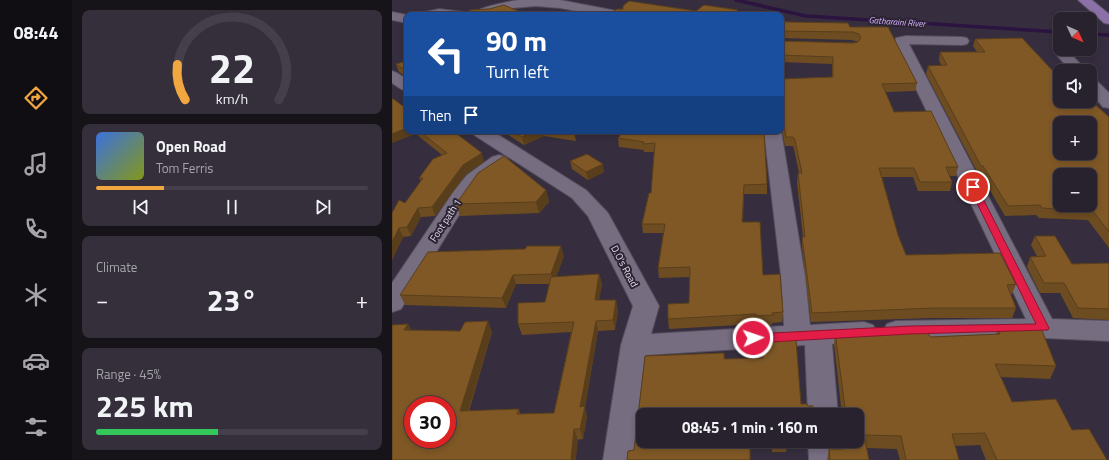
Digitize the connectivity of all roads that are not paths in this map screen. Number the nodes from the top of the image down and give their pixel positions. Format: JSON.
{"nodes":[{"id":1,"x":1084,"y":0,"type":"edge"},
{"id":2,"x":488,"y":12,"type":"edge"},
{"id":3,"x":601,"y":12,"type":"edge"},
{"id":4,"x":392,"y":16,"type":"edge"},
{"id":5,"x":404,"y":18,"type":"edge"},
{"id":6,"x":1109,"y":20,"type":"edge"},
{"id":7,"x":962,"y":41,"type":"dead end"},
{"id":8,"x":1065,"y":56,"type":"edge"},
{"id":9,"x":1072,"y":64,"type":"edge"},
{"id":10,"x":392,"y":76,"type":"edge"},
{"id":11,"x":404,"y":84,"type":"edge"},
{"id":12,"x":1097,"y":90,"type":"edge"},
{"id":13,"x":1109,"y":103,"type":"edge"},
{"id":14,"x":485,"y":134,"type":"edge"},
{"id":15,"x":773,"y":134,"type":"edge"},
{"id":16,"x":514,"y":152,"type":"junction"},
{"id":17,"x":392,"y":303,"type":"edge"},
{"id":18,"x":1044,"y":328,"type":"junction"},
{"id":19,"x":1109,"y":331,"type":"edge"},
{"id":20,"x":808,"y":335,"type":"junction"},
{"id":21,"x":634,"y":345,"type":"junction"},
{"id":22,"x":822,"y":408,"type":"edge"},
{"id":23,"x":825,"y":448,"type":"edge"},
{"id":24,"x":619,"y":460,"type":"edge"},
{"id":25,"x":826,"y":460,"type":"edge"}],
"edges":[{"from":1,"to":6,"type":"main road"},
{"from":2,"to":3,"type":"street"},
{"from":4,"to":5,"type":"street"},
{"from":7,"to":18,"type":"street"},
{"from":8,"to":9,"type":"street"},
{"from":10,"to":11,"type":"street"},
{"from":12,"to":13,"type":"street"},
{"from":14,"to":16,"type":"street","name":"D.O's Road"},
{"from":15,"to":20,"type":"street"},
{"from":16,"to":17,"type":"street","name":"Foot path 1"},
{"from":16,"to":21,"type":"street","name":"D.O's Road"},
{"from":18,"to":19,"type":"street"},
{"from":18,"to":20,"type":"street"},
{"from":20,"to":21,"type":"street"},
{"from":20,"to":22,"type":"street"},
{"from":21,"to":24,"type":"street","name":"D.O's Road"},
{"from":23,"to":25,"type":"street"}]}
